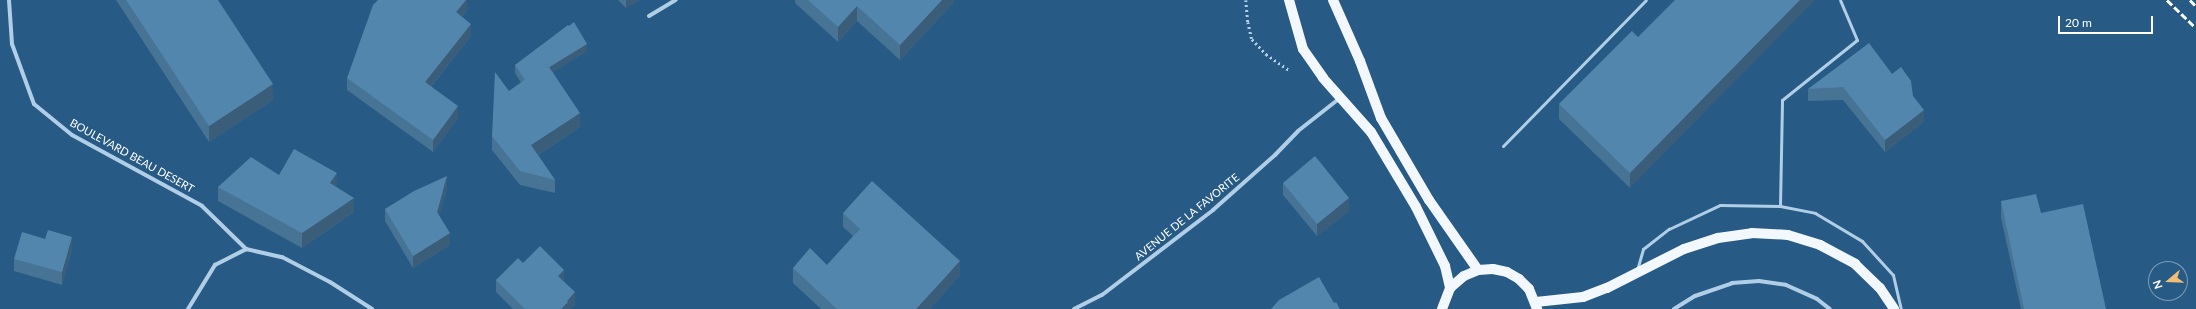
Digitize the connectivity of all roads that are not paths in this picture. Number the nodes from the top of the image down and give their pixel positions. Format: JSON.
{"nodes":[{"id":1,"x":9,"y":0,"type":"edge"},
{"id":2,"x":676,"y":0,"type":"edge"},
{"id":3,"x":1289,"y":0,"type":"edge"},
{"id":4,"x":1333,"y":0,"type":"edge"},
{"id":5,"x":1646,"y":0,"type":"edge"},
{"id":6,"x":1840,"y":0,"type":"edge"},
{"id":7,"x":649,"y":16,"type":"dead end"},
{"id":8,"x":1340,"y":98,"type":"junction"},
{"id":9,"x":1503,"y":146,"type":"dead end"},
{"id":10,"x":1780,"y":206,"type":"junction"},
{"id":11,"x":246,"y":250,"type":"junction"},
{"id":12,"x":1478,"y":270,"type":"junction"},
{"id":13,"x":1636,"y":273,"type":"junction"},
{"id":14,"x":1450,"y":288,"type":"junction"},
{"id":15,"x":1536,"y":305,"type":"edge"},
{"id":16,"x":188,"y":309,"type":"edge"},
{"id":17,"x":372,"y":309,"type":"edge"},
{"id":18,"x":1074,"y":309,"type":"edge"},
{"id":19,"x":1442,"y":309,"type":"edge"},
{"id":20,"x":1674,"y":309,"type":"edge"},
{"id":21,"x":1830,"y":309,"type":"edge"},
{"id":22,"x":1894,"y":309,"type":"edge"},
{"id":23,"x":1902,"y":309,"type":"edge"}],
"edges":[{"from":1,"to":11,"type":"street","name":"BOULEVARD BEAU DESERT"},
{"from":2,"to":7,"type":"street"},
{"from":3,"to":8,"type":"main road"},
{"from":4,"to":12,"type":"main road"},
{"from":5,"to":9,"type":"lane"},
{"from":6,"to":10,"type":"lane"},
{"from":8,"to":14,"type":"main road"},
{"from":8,"to":18,"type":"street","name":"AVENUE DE LA FAVORITE"},
{"from":10,"to":13,"type":"lane"},
{"from":10,"to":23,"type":"lane"},
{"from":11,"to":16,"type":"street"},
{"from":11,"to":17,"type":"street"},
{"from":12,"to":14,"type":"main road"},
{"from":12,"to":15,"type":"main road"},
{"from":13,"to":15,"type":"main road"},
{"from":13,"to":22,"type":"main road"},
{"from":14,"to":19,"type":"main road"},
{"from":20,"to":21,"type":"street"}]}
